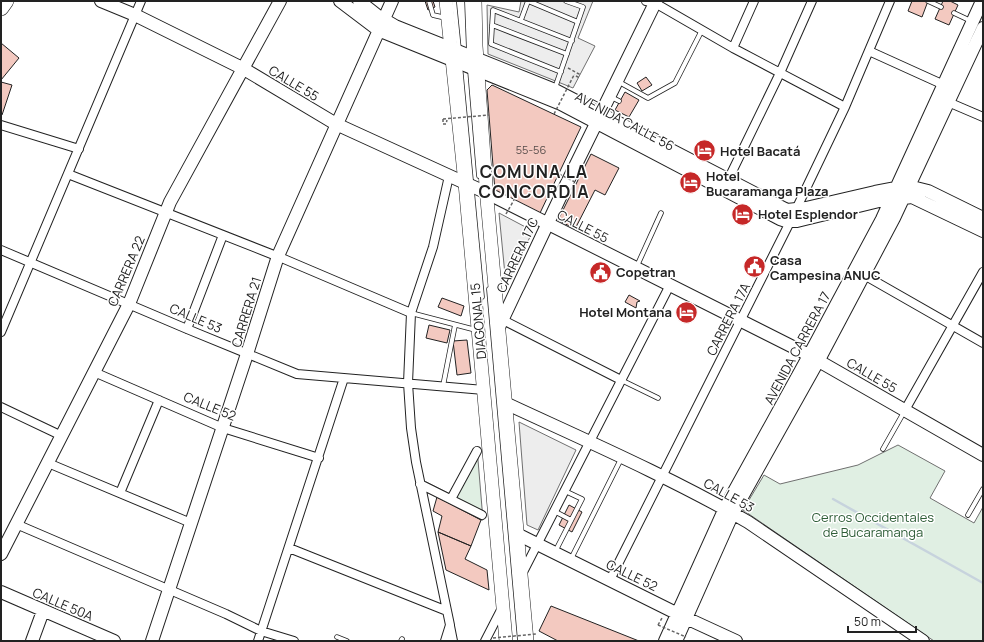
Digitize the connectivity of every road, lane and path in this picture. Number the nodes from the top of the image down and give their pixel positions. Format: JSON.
{"nodes":[{"id":1,"x":6,"y":1,"type":"edge"},
{"id":2,"x":101,"y":1,"type":"edge"},
{"id":3,"x":141,"y":1,"type":"edge"},
{"id":4,"x":280,"y":1,"type":"edge"},
{"id":5,"x":340,"y":1,"type":"edge"},
{"id":6,"x":359,"y":1,"type":"edge"},
{"id":7,"x":392,"y":1,"type":"edge"},
{"id":8,"x":429,"y":1,"type":"edge"},
{"id":9,"x":446,"y":1,"type":"edge"},
{"id":10,"x":454,"y":1,"type":"edge"},
{"id":11,"x":467,"y":1,"type":"edge"},
{"id":12,"x":475,"y":1,"type":"edge"},
{"id":13,"x":566,"y":1,"type":"edge"},
{"id":14,"x":754,"y":1,"type":"edge"},
{"id":15,"x":812,"y":1,"type":"edge"},
{"id":16,"x":890,"y":1,"type":"edge"},
{"id":17,"x":928,"y":1,"type":"edge"},
{"id":18,"x":982,"y":1,"type":"edge"},
{"id":19,"x":527,"y":2,"type":"edge"},
{"id":20,"x":652,"y":2,"type":"edge"},
{"id":21,"x":941,"y":7,"type":"dead end"},
{"id":22,"x":1,"y":8,"type":"edge"},
{"id":23,"x":954,"y":13,"type":"dead end"},
{"id":24,"x":135,"y":15,"type":"junction"},
{"id":25,"x":448,"y":18,"type":"junction"},
{"id":26,"x":521,"y":20,"type":"junction"},
{"id":27,"x":578,"y":22,"type":"junction"},
{"id":28,"x":381,"y":25,"type":"junction"},
{"id":29,"x":492,"y":25,"type":"junction"},
{"id":30,"x":978,"y":25,"type":"edge"},
{"id":31,"x":702,"y":30,"type":"junction"},
{"id":32,"x":572,"y":40,"type":"junction"},
{"id":33,"x":733,"y":48,"type":"junction"},
{"id":34,"x":869,"y":51,"type":"junction"},
{"id":35,"x":567,"y":54,"type":"junction"},
{"id":36,"x":465,"y":60,"type":"junction"},
{"id":37,"x":563,"y":66,"type":"junction"},
{"id":38,"x":244,"y":69,"type":"junction"},
{"id":39,"x":561,"y":72,"type":"junction"},
{"id":40,"x":780,"y":73,"type":"junction"},
{"id":41,"x":617,"y":80,"type":"junction"},
{"id":42,"x":944,"y":85,"type":"junction"},
{"id":43,"x":554,"y":90,"type":"junction"},
{"id":44,"x":948,"y":102,"type":"junction"},
{"id":45,"x":845,"y":107,"type":"junction"},
{"id":46,"x":554,"y":114,"type":"dead end"},
{"id":47,"x":489,"y":115,"type":"dead end"},
{"id":48,"x":983,"y":117,"type":"edge"},
{"id":49,"x":598,"y":118,"type":"junction"},
{"id":50,"x":451,"y":120,"type":"dead end"},
{"id":51,"x":336,"y":124,"type":"junction"},
{"id":52,"x":1,"y":125,"type":"edge"},
{"id":53,"x":79,"y":149,"type":"junction"},
{"id":54,"x":68,"y":174,"type":"junction"},
{"id":55,"x":559,"y":174,"type":"dead end"},
{"id":56,"x":449,"y":176,"type":"junction"},
{"id":57,"x":728,"y":180,"type":"junction"},
{"id":58,"x":577,"y":183,"type":"dead end"},
{"id":59,"x":477,"y":190,"type":"junction"},
{"id":60,"x":900,"y":193,"type":"junction"},
{"id":61,"x":514,"y":200,"type":"dead end"},
{"id":62,"x":796,"y":210,"type":"junction"},
{"id":63,"x":166,"y":212,"type":"junction"},
{"id":64,"x":662,"y":213,"type":"dead end"},
{"id":65,"x":506,"y":214,"type":"dead end"},
{"id":66,"x":983,"y":218,"type":"edge"},
{"id":67,"x":790,"y":222,"type":"junction"},
{"id":68,"x":547,"y":224,"type":"junction"},
{"id":69,"x":983,"y":231,"type":"edge"},
{"id":70,"x":223,"y":235,"type":"junction"},
{"id":71,"x":1,"y":250,"type":"edge"},
{"id":72,"x":278,"y":256,"type":"junction"},
{"id":73,"x":31,"y":262,"type":"junction"},
{"id":74,"x":636,"y":269,"type":"junction"},
{"id":75,"x":983,"y":272,"type":"edge"},
{"id":76,"x":864,"y":275,"type":"junction"},
{"id":77,"x":488,"y":284,"type":"dead end"},
{"id":78,"x":670,"y":285,"type":"junction"},
{"id":79,"x":129,"y":304,"type":"junction"},
{"id":80,"x":482,"y":305,"type":"dead end"},
{"id":81,"x":411,"y":313,"type":"junction"},
{"id":82,"x":499,"y":321,"type":"junction"},
{"id":83,"x":740,"y":321,"type":"junction"},
{"id":84,"x":455,"y":325,"type":"junction"},
{"id":85,"x":953,"y":326,"type":"junction"},
{"id":86,"x":187,"y":329,"type":"junction"},
{"id":87,"x":478,"y":331,"type":"junction"},
{"id":88,"x":1,"y":332,"type":"edge"},
{"id":89,"x":983,"y":343,"type":"edge"},
{"id":90,"x":247,"y":354,"type":"junction"},
{"id":91,"x":814,"y":358,"type":"junction"},
{"id":92,"x":94,"y":372,"type":"junction"},
{"id":93,"x":344,"y":378,"type":"junction"},
{"id":94,"x":621,"y":380,"type":"junction"},
{"id":95,"x":408,"y":384,"type":"junction"},
{"id":96,"x":443,"y":386,"type":"junction"},
{"id":97,"x":484,"y":390,"type":"junction"},
{"id":98,"x":658,"y":398,"type":"dead end"},
{"id":99,"x":159,"y":400,"type":"junction"},
{"id":100,"x":505,"y":403,"type":"junction"},
{"id":101,"x":1,"y":406,"type":"edge"},
{"id":102,"x":905,"y":410,"type":"junction"},
{"id":103,"x":223,"y":428,"type":"junction"},
{"id":104,"x":62,"y":436,"type":"junction"},
{"id":105,"x":590,"y":442,"type":"junction"},
{"id":106,"x":883,"y":449,"type":"dead end"},
{"id":107,"x":477,"y":451,"type":"dead end"},
{"id":108,"x":983,"y":455,"type":"edge"},
{"id":109,"x":622,"y":457,"type":"junction"},
{"id":110,"x":318,"y":458,"type":"junction"},
{"id":111,"x":48,"y":463,"type":"junction"},
{"id":112,"x":662,"y":476,"type":"junction"},
{"id":113,"x":420,"y":484,"type":"junction"},
{"id":114,"x":983,"y":489,"type":"edge"},
{"id":115,"x":565,"y":491,"type":"junction"},
{"id":116,"x":120,"y":493,"type":"junction"},
{"id":117,"x":451,"y":499,"type":"junction"},
{"id":118,"x":554,"y":511,"type":"junction"},
{"id":119,"x":729,"y":511,"type":"junction"},
{"id":120,"x":482,"y":515,"type":"dead end"},
{"id":121,"x":968,"y":515,"type":"dead end"},
{"id":122,"x":571,"y":520,"type":"junction"},
{"id":123,"x":192,"y":523,"type":"junction"},
{"id":124,"x":16,"y":524,"type":"junction"},
{"id":125,"x":517,"y":534,"type":"junction"},
{"id":126,"x":538,"y":544,"type":"junction"},
{"id":127,"x":289,"y":548,"type":"junction"},
{"id":128,"x":555,"y":552,"type":"junction"},
{"id":129,"x":1,"y":554,"type":"edge"},
{"id":130,"x":571,"y":560,"type":"junction"},
{"id":131,"x":521,"y":577,"type":"junction"},
{"id":132,"x":610,"y":580,"type":"junction"},
{"id":133,"x":169,"y":590,"type":"junction"},
{"id":134,"x":1,"y":592,"type":"edge"},
{"id":135,"x":503,"y":606,"type":"junction"},
{"id":136,"x":43,"y":611,"type":"junction"},
{"id":137,"x":447,"y":611,"type":"junction"},
{"id":138,"x":682,"y":616,"type":"junction"},
{"id":139,"x":450,"y":625,"type":"junction"},
{"id":140,"x":663,"y":625,"type":"dead end"},
{"id":141,"x":261,"y":631,"type":"junction"},
{"id":142,"x":337,"y":637,"type":"dead end"},
{"id":143,"x":493,"y":638,"type":"dead end"},
{"id":144,"x":532,"y":638,"type":"edge"},
{"id":145,"x":681,"y":639,"type":"edge"},
{"id":146,"x":32,"y":641,"type":"edge"},
{"id":147,"x":114,"y":641,"type":"edge"},
{"id":148,"x":152,"y":641,"type":"edge"},
{"id":149,"x":258,"y":641,"type":"edge"},
{"id":150,"x":294,"y":641,"type":"edge"},
{"id":151,"x":347,"y":641,"type":"edge"},
{"id":152,"x":445,"y":641,"type":"edge"},
{"id":153,"x":454,"y":641,"type":"edge"},
{"id":154,"x":485,"y":641,"type":"edge"},
{"id":155,"x":506,"y":641,"type":"edge"},
{"id":156,"x":520,"y":641,"type":"edge"},
{"id":157,"x":665,"y":641,"type":"edge"},
{"id":158,"x":736,"y":641,"type":"edge"},
{"id":159,"x":923,"y":641,"type":"edge"}],
"edges":[{"from":1,"to":22,"type":"highway"},
{"from":2,"to":24,"type":"street","name":"CALLE 55"},
{"from":3,"to":24,"type":"street"},
{"from":4,"to":38,"type":"street","name":"CARRERA 22"},
{"from":5,"to":28,"type":"street","name":"AVENIDA CALLE 56"},
{"from":6,"to":28,"type":"street","name":"AVENIDA CALLE 56"},
{"from":7,"to":28,"type":"street","name":"CARRERA 21"},
{"from":8,"to":25,"type":"lane"},
{"from":9,"to":25,"type":"main road","name":"DIAGONAL 15"},
{"from":10,"to":36,"type":"lane"},
{"from":11,"to":36,"type":"lane"},
{"from":12,"to":36,"type":"main road","name":"DIAGONAL 15"},
{"from":13,"to":27,"type":"lane"},
{"from":14,"to":33,"type":"street"},
{"from":15,"to":40,"type":"street"},
{"from":16,"to":34,"type":"street","name":"CARRERA 17A"},
{"from":17,"to":21,"type":"lane"},
{"from":18,"to":30,"type":"street","name":"AVENIDA CARRERA 17"},
{"from":19,"to":26,"type":"lane"},
{"from":19,"to":27,"type":"lane"},
{"from":20,"to":31,"type":"street"},
{"from":20,"to":41,"type":"street","name":"CARRERA 17C"},
{"from":23,"to":30,"type":"lane"},
{"from":24,"to":38,"type":"street","name":"CALLE 55"},
{"from":24,"to":53,"type":"street"},
{"from":25,"to":36,"type":"main road","name":"DIAGONAL 15"},
{"from":26,"to":29,"type":"lane"},
{"from":26,"to":32,"type":"lane"},
{"from":27,"to":32,"type":"lane"},
{"from":28,"to":36,"type":"street","name":"AVENIDA CALLE 56"},
{"from":28,"to":51,"type":"street","name":"CARRERA 21"},
{"from":29,"to":35,"type":"lane"},
{"from":29,"to":39,"type":"lane"},
{"from":30,"to":42,"type":"street","name":"AVENIDA CARRERA 17"},
{"from":30,"to":44,"type":"street","name":"AVENIDA CARRERA 17"},
{"from":31,"to":33,"type":"street"},
{"from":31,"to":41,"type":"lane"},
{"from":32,"to":35,"type":"lane"},
{"from":33,"to":40,"type":"street"},
{"from":34,"to":42,"type":"street"},
{"from":34,"to":45,"type":"street","name":"CARRERA 17A"},
{"from":35,"to":37,"type":"lane"},
{"from":36,"to":43,"type":"street","name":"AVENIDA CALLE 56"},
{"from":36,"to":49,"type":"street","name":"AVENIDA CALLE 56"},
{"from":36,"to":59,"type":"main road","name":"DIAGONAL 15"},
{"from":36,"to":59,"type":"main road","name":"DIAGONAL 15"},
{"from":37,"to":39,"type":"lane"},
{"from":37,"to":46,"type":"path","bridge":true},
{"from":38,"to":51,"type":"street","name":"CALLE 55"},
{"from":38,"to":63,"type":"street","name":"CARRERA 22"},
{"from":39,"to":43,"type":"lane"},
{"from":40,"to":45,"type":"street"},
{"from":40,"to":57,"type":"street"},
{"from":41,"to":49,"type":"street","name":"CARRERA 17C"},
{"from":42,"to":60,"type":"street","name":"AVENIDA CARRERA 17"},
{"from":43,"to":49,"type":"street","name":"AVENIDA CALLE 56"},
{"from":44,"to":48,"type":"street"},
{"from":44,"to":60,"type":"street","name":"AVENIDA CARRERA 17"},
{"from":45,"to":62,"type":"street","name":"CARRERA 17A"},
{"from":47,"to":50,"type":"path","bridge":true},
{"from":49,"to":57,"type":"street","name":"AVENIDA CALLE 56"},
{"from":49,"to":67,"type":"street","name":"AVENIDA CALLE 56"},
{"from":49,"to":68,"type":"street","name":"CARRERA 17C"},
{"from":51,"to":56,"type":"street","name":"CALLE 55"},
{"from":51,"to":72,"type":"street","name":"CARRERA 21"},
{"from":52,"to":53,"type":"street"},
{"from":53,"to":54,"type":"street"},
{"from":54,"to":63,"type":"street"},
{"from":54,"to":73,"type":"street"},
{"from":55,"to":58,"type":"path","bridge":true},
{"from":56,"to":59,"type":"street","name":"CALLE 55"},
{"from":56,"to":81,"type":"street"},
{"from":57,"to":62,"type":"street","name":"AVENIDA CALLE 56"},
{"from":59,"to":68,"type":"street","name":"CALLE 55"},
{"from":59,"to":80,"type":"lane"},
{"from":59,"to":82,"type":"main road","name":"DIAGONAL 15"},
{"from":59,"to":87,"type":"main road","name":"DIAGONAL 15"},
{"from":60,"to":62,"type":"street","name":"AVENIDA CALLE 56"},
{"from":60,"to":66,"type":"street"},
{"from":60,"to":67,"type":"street"},
{"from":60,"to":69,"type":"street"},
{"from":60,"to":76,"type":"street","name":"AVENIDA CARRERA 17"},
{"from":60,"to":91,"type":"street","name":"AVENIDA CARRERA 17"},
{"from":61,"to":65,"type":"path","bridge":true},
{"from":62,"to":67,"type":"street","name":"CARRERA 17A"},
{"from":63,"to":70,"type":"street"},
{"from":63,"to":79,"type":"street","name":"CARRERA 22"},
{"from":64,"to":74,"type":"lane"},
{"from":67,"to":83,"type":"street","name":"CARRERA 17A"},
{"from":68,"to":74,"type":"street","name":"CALLE 55"},
{"from":68,"to":82,"type":"street","name":"CARRERA 17C"},
{"from":70,"to":72,"type":"street"},
{"from":70,"to":86,"type":"street"},
{"from":71,"to":73,"type":"street","name":"CALLE 53"},
{"from":72,"to":81,"type":"street"},
{"from":72,"to":90,"type":"street","name":"CARRERA 21"},
{"from":73,"to":79,"type":"street","name":"CALLE 53"},
{"from":73,"to":88,"type":"street"},
{"from":74,"to":78,"type":"street","name":"CALLE 55"},
{"from":75,"to":85,"type":"street"},
{"from":76,"to":85,"type":"street"},
{"from":76,"to":91,"type":"street","name":"AVENIDA CARRERA 17"},
{"from":77,"to":156,"type":"lane"},
{"from":78,"to":83,"type":"street","name":"CALLE 55"},
{"from":78,"to":94,"type":"street"},
{"from":79,"to":86,"type":"street","name":"CALLE 53"},
{"from":79,"to":92,"type":"street","name":"CARRERA 22"},
{"from":81,"to":84,"type":"lane"},
{"from":81,"to":95,"type":"street"},
{"from":82,"to":94,"type":"street"},
{"from":82,"to":100,"type":"main road","name":"DIAGONAL 15"},
{"from":83,"to":91,"type":"street","name":"CALLE 55"},
{"from":83,"to":112,"type":"street","name":"CARRERA 17A"},
{"from":84,"to":87,"type":"lane"},
{"from":84,"to":96,"type":"lane"},
{"from":85,"to":89,"type":"street"},
{"from":85,"to":102,"type":"street"},
{"from":86,"to":90,"type":"street","name":"CALLE 53"},
{"from":87,"to":97,"type":"main road","name":"DIAGONAL 15"},
{"from":90,"to":93,"type":"street","name":"CALLE 53"},
{"from":90,"to":103,"type":"street","name":"CARRERA 21"},
{"from":91,"to":102,"type":"street","name":"CALLE 55"},
{"from":91,"to":119,"type":"street","name":"AVENIDA CARRERA 17"},
{"from":92,"to":99,"type":"street","name":"CALLE 52"},
{"from":92,"to":104,"type":"street","name":"CARRERA 22"},
{"from":93,"to":95,"type":"street","name":"CALLE 53"},
{"from":93,"to":110,"type":"street"},
{"from":94,"to":98,"type":"lane"},
{"from":94,"to":105,"type":"street"},
{"from":95,"to":96,"type":"street","name":"CALLE 53"},
{"from":95,"to":113,"type":"street"},
{"from":96,"to":97,"type":"street","name":"CALLE 53"},
{"from":97,"to":135,"type":"main road","name":"DIAGONAL 15"},
{"from":99,"to":103,"type":"street","name":"CALLE 52"},
{"from":99,"to":116,"type":"street"},
{"from":100,"to":105,"type":"street","name":"CALLE 53"},
{"from":100,"to":125,"type":"main road","name":"DIAGONAL 15"},
{"from":101,"to":104,"type":"street"},
{"from":102,"to":106,"type":"lane"},
{"from":102,"to":108,"type":"street","name":"CALLE 55"},
{"from":103,"to":110,"type":"street","name":"CALLE 52"},
{"from":103,"to":123,"type":"street","name":"CARRERA 21"},
{"from":104,"to":111,"type":"street","name":"CARRERA 22"},
{"from":105,"to":109,"type":"street","name":"CALLE 53"},
{"from":105,"to":115,"type":"street"},
{"from":107,"to":117,"type":"street"},
{"from":109,"to":112,"type":"street","name":"CALLE 53"},
{"from":109,"to":130,"type":"lane"},
{"from":110,"to":127,"type":"street"},
{"from":111,"to":116,"type":"street"},
{"from":111,"to":124,"type":"street","name":"CARRERA 22"},
{"from":112,"to":119,"type":"street","name":"CALLE 53"},
{"from":112,"to":132,"type":"street","name":"CARRERA 17A"},
{"from":113,"to":117,"type":"street"},
{"from":113,"to":137,"type":"street"},
{"from":114,"to":121,"type":"lane"},
{"from":115,"to":118,"type":"street"},
{"from":115,"to":122,"type":"lane"},
{"from":116,"to":123,"type":"street"},
{"from":117,"to":120,"type":"street"},
{"from":118,"to":122,"type":"lane"},
{"from":118,"to":126,"type":"street"},
{"from":119,"to":138,"type":"street","name":"AVENIDA CARRERA 17"},
{"from":119,"to":159,"type":"street","name":"CALLE 53"},
{"from":122,"to":128,"type":"lane"},
{"from":123,"to":133,"type":"street","name":"CARRERA 21"},
{"from":124,"to":129,"type":"street","name":"CARRERA 22"},
{"from":124,"to":133,"type":"street"},
{"from":125,"to":126,"type":"street","name":"CALLE 52"},
{"from":125,"to":131,"type":"main road","name":"DIAGONAL 15"},
{"from":126,"to":128,"type":"street","name":"CALLE 52"},
{"from":126,"to":131,"type":"street"},
{"from":127,"to":137,"type":"street"},
{"from":127,"to":141,"type":"street"},
{"from":128,"to":130,"type":"street","name":"CALLE 52"},
{"from":130,"to":132,"type":"street","name":"CALLE 52"},
{"from":131,"to":144,"type":"main road","name":"DIAGONAL 15"},
{"from":132,"to":138,"type":"street","name":"CALLE 52"},
{"from":133,"to":141,"type":"street"},
{"from":133,"to":148,"type":"street","name":"CARRERA 21"},
{"from":134,"to":136,"type":"street","name":"CALLE 50A"},
{"from":135,"to":154,"type":"street"},
{"from":135,"to":155,"type":"main road","name":"DIAGONAL 15"},
{"from":136,"to":146,"type":"street"},
{"from":136,"to":147,"type":"street","name":"CALLE 50A"},
{"from":137,"to":139,"type":"street"},
{"from":138,"to":145,"type":"street","name":"AVENIDA CARRERA 17"},
{"from":138,"to":157,"type":"street","name":"AVENIDA CARRERA 17"},
{"from":138,"to":158,"type":"street","name":"CALLE 52"},
{"from":139,"to":152,"type":"street"},
{"from":139,"to":153,"type":"street"},
{"from":140,"to":145,"type":"path","bridge":true},
{"from":141,"to":149,"type":"street"},
{"from":141,"to":150,"type":"street"},
{"from":142,"to":151,"type":"lane"},
{"from":143,"to":144,"type":"path","bridge":true}]}
